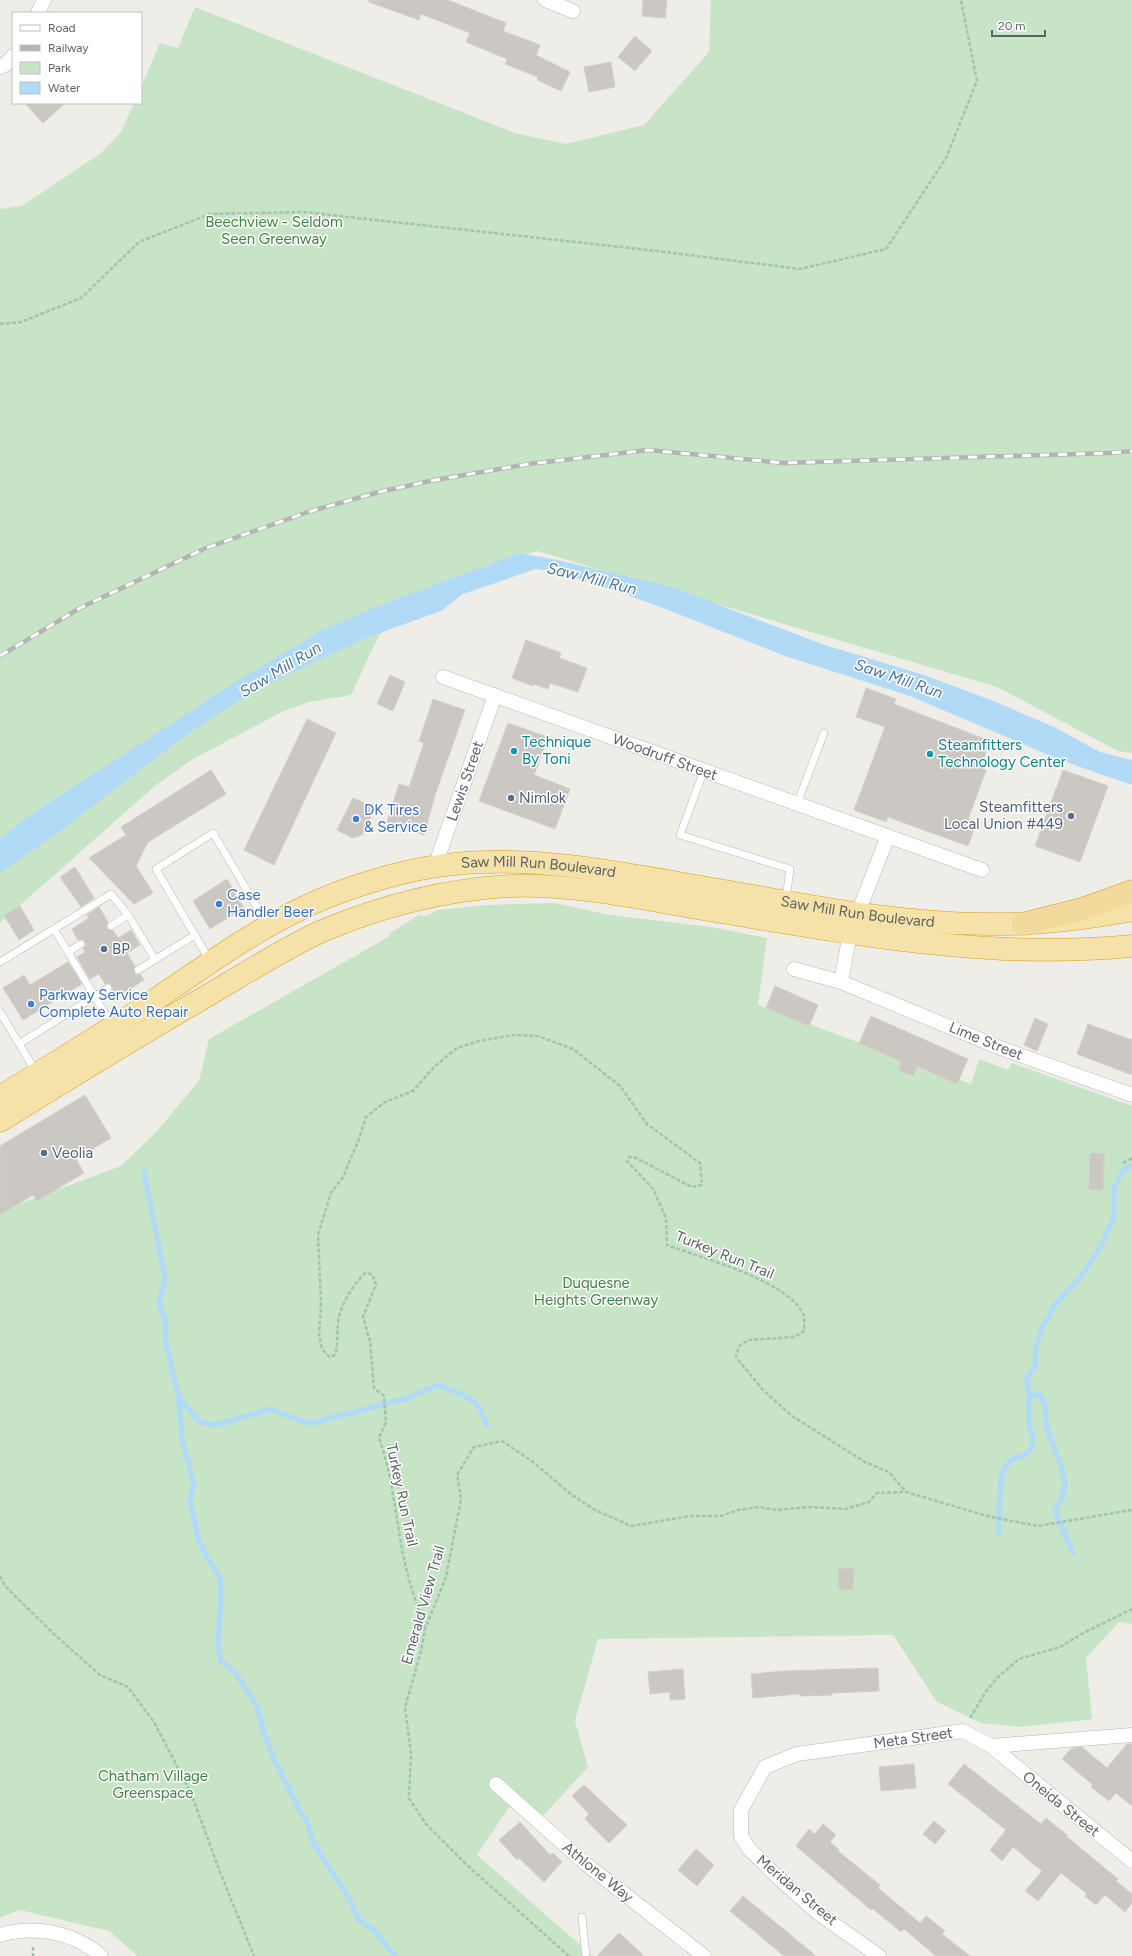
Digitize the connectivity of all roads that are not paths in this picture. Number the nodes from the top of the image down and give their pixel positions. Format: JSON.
{"nodes":[{"id":1,"x":545,"y":0,"type":"edge"},
{"id":2,"x":573,"y":11,"type":"dead end"},
{"id":3,"x":12,"y":57,"type":"edge"},
{"id":4,"x":0,"y":67,"type":"edge"},
{"id":5,"x":443,"y":676,"type":"dead end"},
{"id":6,"x":495,"y":696,"type":"junction"},
{"id":7,"x":824,"y":733,"type":"dead end"},
{"id":8,"x":704,"y":770,"type":"junction"},
{"id":9,"x":797,"y":804,"type":"junction"},
{"id":10,"x":888,"y":836,"type":"junction"},
{"id":11,"x":435,"y":866,"type":"junction"},
{"id":12,"x":982,"y":870,"type":"dead end"},
{"id":13,"x":1132,"y":891,"type":"edge"},
{"id":14,"x":786,"y":901,"type":"junction"},
{"id":15,"x":407,"y":902,"type":"junction"},
{"id":16,"x":1132,"y":910,"type":"edge"},
{"id":17,"x":858,"y":913,"type":"junction"},
{"id":18,"x":128,"y":915,"type":"junction"},
{"id":19,"x":1023,"y":924,"type":"junction"},
{"id":20,"x":111,"y":926,"type":"dead end"},
{"id":21,"x":268,"y":926,"type":"junction"},
{"id":22,"x":54,"y":929,"type":"junction"},
{"id":23,"x":850,"y":933,"type":"junction"},
{"id":24,"x":195,"y":934,"type":"junction"},
{"id":25,"x":81,"y":944,"type":"dead end"},
{"id":26,"x":1132,"y":946,"type":"edge"},
{"id":27,"x":68,"y":952,"type":"junction"},
{"id":28,"x":155,"y":959,"type":"junction"},
{"id":29,"x":0,"y":962,"type":"edge"},
{"id":30,"x":211,"y":962,"type":"junction"},
{"id":31,"x":794,"y":969,"type":"dead end"},
{"id":32,"x":138,"y":970,"type":"dead end"},
{"id":33,"x":841,"y":982,"type":"junction"},
{"id":34,"x":108,"y":988,"type":"dead end"},
{"id":35,"x":95,"y":996,"type":"junction"},
{"id":36,"x":0,"y":1012,"type":"edge"},
{"id":37,"x":113,"y":1026,"type":"junction"},
{"id":38,"x":19,"y":1044,"type":"junction"},
{"id":39,"x":37,"y":1074,"type":"junction"},
{"id":40,"x":1132,"y":1095,"type":"edge"},
{"id":41,"x":0,"y":1097,"type":"edge"},
{"id":42,"x":0,"y":1122,"type":"edge"},
{"id":43,"x":1132,"y":1735,"type":"edge"},
{"id":44,"x":991,"y":1746,"type":"junction"},
{"id":45,"x":496,"y":1784,"type":"dead end"},
{"id":46,"x":741,"y":1810,"type":"joint"},
{"id":47,"x":1132,"y":1861,"type":"edge"},
{"id":48,"x":582,"y":1917,"type":"dead end"},
{"id":49,"x":0,"y":1935,"type":"edge"},
{"id":50,"x":101,"y":1956,"type":"edge"},
{"id":51,"x":586,"y":1956,"type":"edge"},
{"id":52,"x":704,"y":1956,"type":"edge"},
{"id":53,"x":879,"y":1956,"type":"edge"}],
"edges":[{"from":1,"to":2,"type":"street"},
{"from":3,"to":4,"type":"street"},
{"from":5,"to":6,"type":"street","name":"Woodruff Street"},
{"from":6,"to":8,"type":"street","name":"Woodruff Street"},
{"from":6,"to":11,"type":"street","name":"Lewis Street"},
{"from":7,"to":9,"type":"lane"},
{"from":8,"to":9,"type":"street","name":"Woodruff Street"},
{"from":8,"to":14,"type":"lane"},
{"from":9,"to":10,"type":"street","name":"Woodruff Street"},
{"from":10,"to":12,"type":"street","name":"Woodruff Street"},
{"from":10,"to":17,"type":"street"},
{"from":11,"to":14,"type":"highway","name":"Saw Mill Run Boulevard"},
{"from":11,"to":15,"type":"highway"},
{"from":11,"to":21,"type":"highway","name":"Saw Mill Run Boulevard"},
{"from":13,"to":19,"type":"highway"},
{"from":14,"to":17,"type":"highway","name":"Saw Mill Run Boulevard"},
{"from":15,"to":23,"type":"highway","name":"Saw Mill Run Boulevard"},
{"from":15,"to":42,"type":"highway","name":"Saw Mill Run Boulevard"},
{"from":16,"to":19,"type":"highway","name":"Saw Mill Run Boulevard"},
{"from":17,"to":19,"type":"highway","name":"Saw Mill Run Boulevard"},
{"from":18,"to":20,"type":"lane"},
{"from":18,"to":22,"type":"lane"},
{"from":18,"to":28,"type":"lane"},
{"from":21,"to":24,"type":"lane"},
{"from":21,"to":30,"type":"highway","name":"Saw Mill Run Boulevard"},
{"from":22,"to":27,"type":"lane"},
{"from":22,"to":29,"type":"lane"},
{"from":23,"to":26,"type":"highway","name":"Saw Mill Run Boulevard"},
{"from":23,"to":33,"type":"street"},
{"from":24,"to":28,"type":"lane"},
{"from":24,"to":30,"type":"lane"},
{"from":25,"to":27,"type":"lane"},
{"from":27,"to":35,"type":"lane"},
{"from":28,"to":32,"type":"lane"},
{"from":30,"to":37,"type":"highway","name":"Saw Mill Run Boulevard"},
{"from":31,"to":33,"type":"street","name":"Lime Street"},
{"from":33,"to":40,"type":"street","name":"Lime Street"},
{"from":34,"to":35,"type":"lane"},
{"from":35,"to":37,"type":"lane"},
{"from":35,"to":38,"type":"lane"},
{"from":36,"to":38,"type":"lane"},
{"from":37,"to":39,"type":"highway","name":"Saw Mill Run Boulevard"},
{"from":38,"to":39,"type":"lane"},
{"from":39,"to":41,"type":"highway","name":"Saw Mill Run Boulevard"},
{"from":43,"to":44,"type":"street"},
{"from":44,"to":46,"type":"street","name":"Meta Street"},
{"from":44,"to":47,"type":"street","name":"Oneida Street"},
{"from":45,"to":52,"type":"street","name":"Athlone Way"},
{"from":46,"to":53,"type":"street","name":"Meridan Street"},
{"from":48,"to":51,"type":"lane"},
{"from":49,"to":50,"type":"street"}]}
